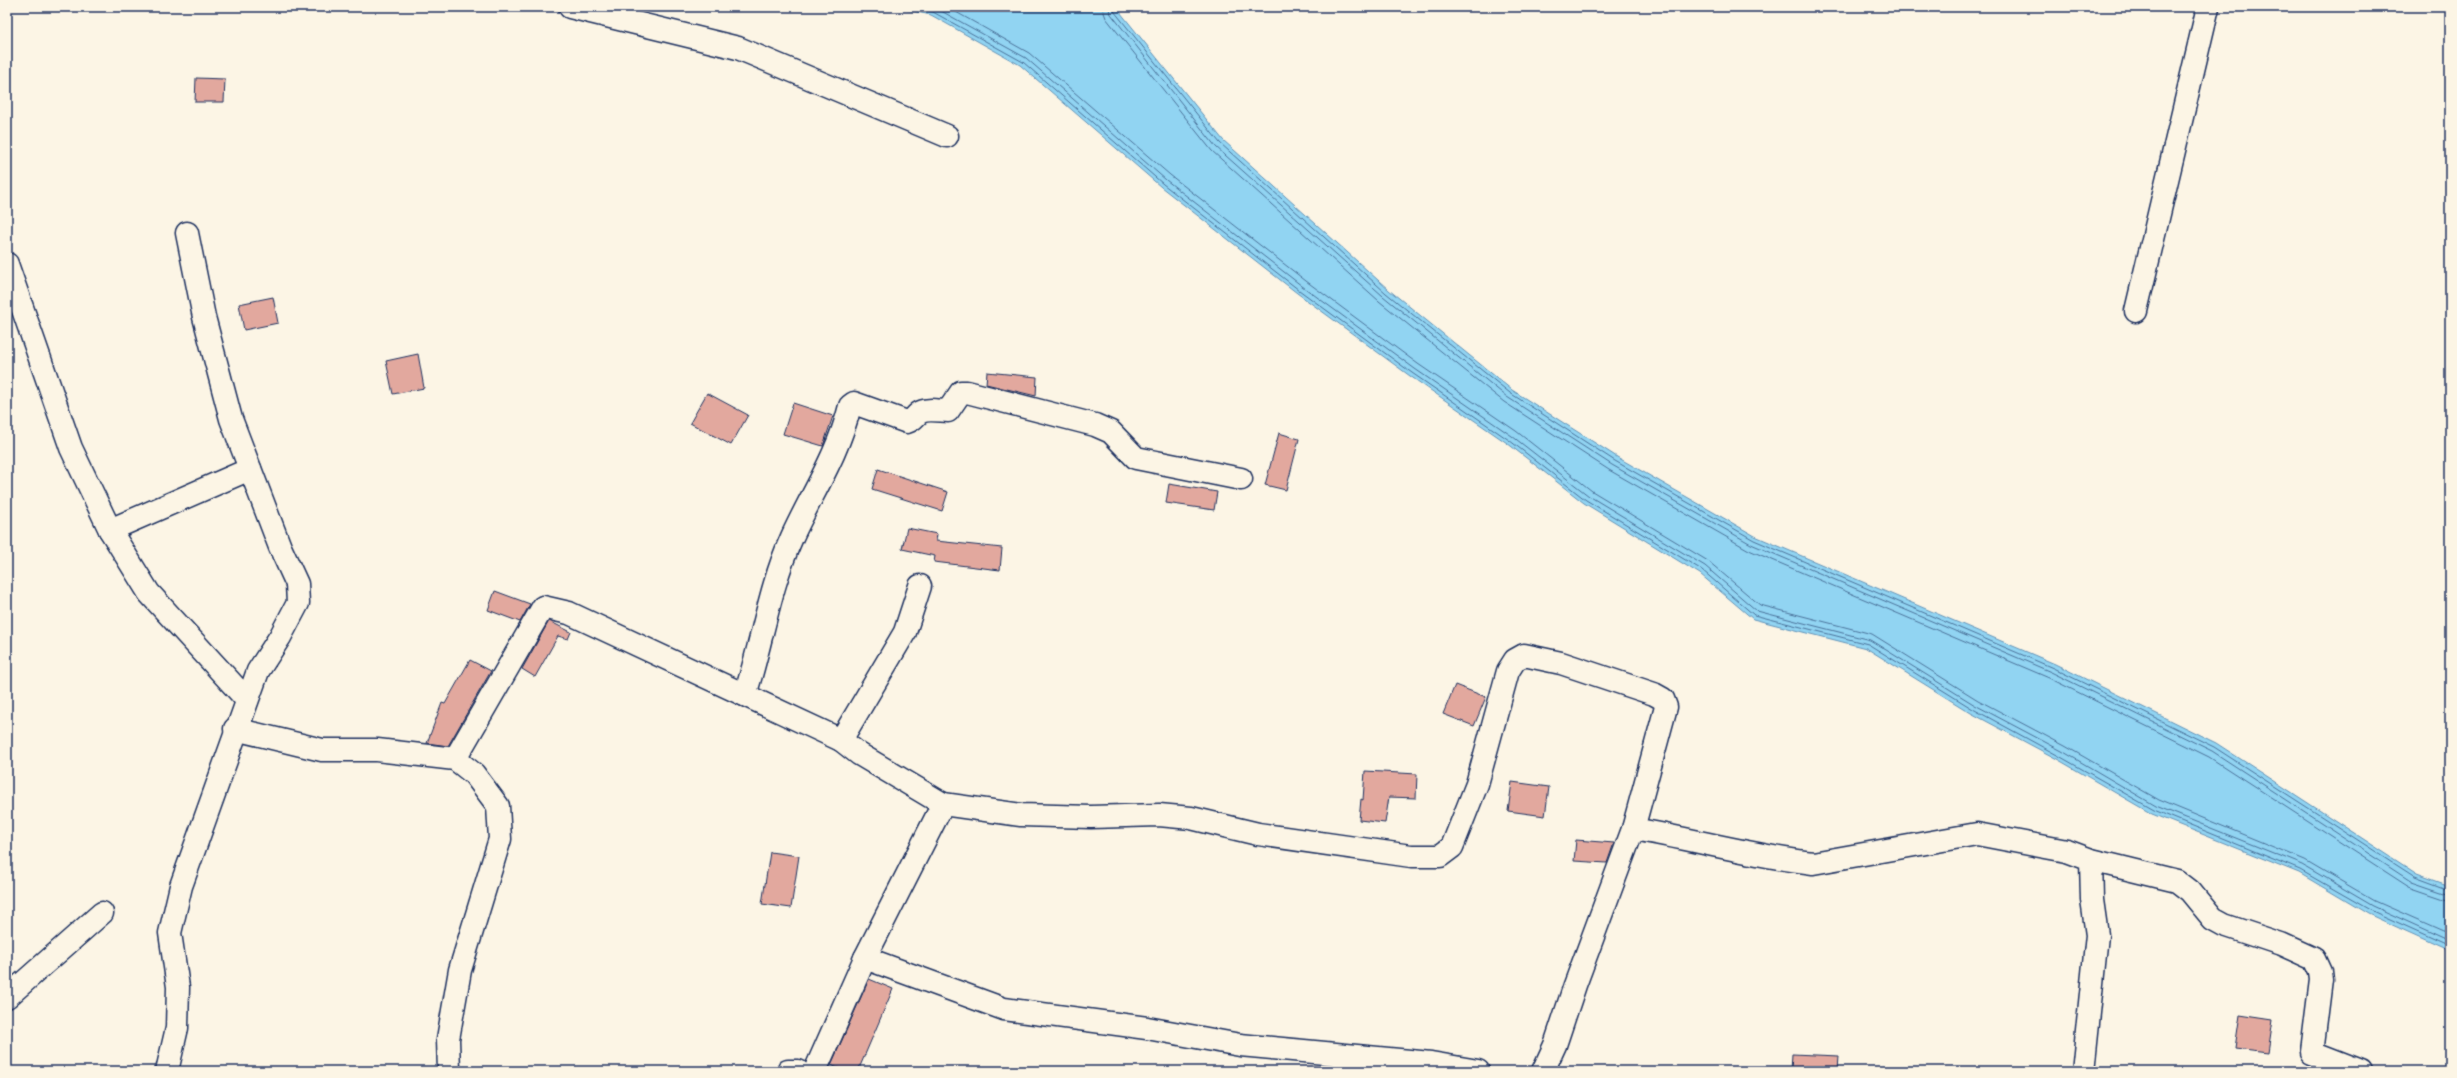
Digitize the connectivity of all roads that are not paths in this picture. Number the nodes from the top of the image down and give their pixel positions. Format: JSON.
{"nodes":[{"id":1,"x":570,"y":7,"type":"edge"},
{"id":2,"x":2208,"y":7,"type":"edge"},
{"id":3,"x":947,"y":136,"type":"dead end"},
{"id":4,"x":187,"y":233,"type":"dead end"},
{"id":5,"x":7,"y":264,"type":"edge"},
{"id":6,"x":2136,"y":311,"type":"dead end"},
{"id":7,"x":250,"y":469,"type":"junction"},
{"id":8,"x":1241,"y":479,"type":"dead end"},
{"id":9,"x":110,"y":530,"type":"junction"},
{"id":10,"x":920,"y":586,"type":"dead end"},
{"id":11,"x":745,"y":695,"type":"junction"},
{"id":12,"x":247,"y":700,"type":"junction"},
{"id":13,"x":235,"y":729,"type":"junction"},
{"id":14,"x":841,"y":740,"type":"junction"},
{"id":15,"x":455,"y":759,"type":"junction"},
{"id":16,"x":943,"y":804,"type":"junction"},
{"id":17,"x":1633,"y":829,"type":"junction"},
{"id":18,"x":2091,"y":860,"type":"junction"},
{"id":19,"x":102,"y":913,"type":"dead end"},
{"id":20,"x":864,"y":958,"type":"junction"},
{"id":21,"x":7,"y":997,"type":"edge"},
{"id":22,"x":167,"y":1071,"type":"edge"},
{"id":23,"x":449,"y":1071,"type":"edge"},
{"id":24,"x":788,"y":1071,"type":"edge"},
{"id":25,"x":798,"y":1071,"type":"edge"},
{"id":26,"x":815,"y":1071,"type":"edge"},
{"id":27,"x":1478,"y":1071,"type":"edge"},
{"id":28,"x":1543,"y":1071,"type":"edge"},
{"id":29,"x":2083,"y":1071,"type":"edge"},
{"id":30,"x":2361,"y":1071,"type":"edge"}],
"edges":[{"from":1,"to":3,"type":"street"},
{"from":2,"to":6,"type":"street"},
{"from":4,"to":7,"type":"street"},
{"from":5,"to":9,"type":"street"},
{"from":7,"to":9,"type":"street"},
{"from":7,"to":12,"type":"street"},
{"from":8,"to":11,"type":"street"},
{"from":9,"to":12,"type":"street"},
{"from":10,"to":14,"type":"street"},
{"from":11,"to":14,"type":"street"},
{"from":11,"to":15,"type":"street"},
{"from":12,"to":13,"type":"street"},
{"from":13,"to":15,"type":"street"},
{"from":13,"to":22,"type":"street"},
{"from":14,"to":16,"type":"street"},
{"from":15,"to":23,"type":"street"},
{"from":16,"to":17,"type":"street"},
{"from":16,"to":20,"type":"street"},
{"from":17,"to":18,"type":"street"},
{"from":17,"to":28,"type":"street"},
{"from":18,"to":29,"type":"street"},
{"from":18,"to":30,"type":"street"},
{"from":19,"to":21,"type":"street"},
{"from":20,"to":26,"type":"street"},
{"from":20,"to":27,"type":"street"},
{"from":24,"to":25,"type":"street"}]}
